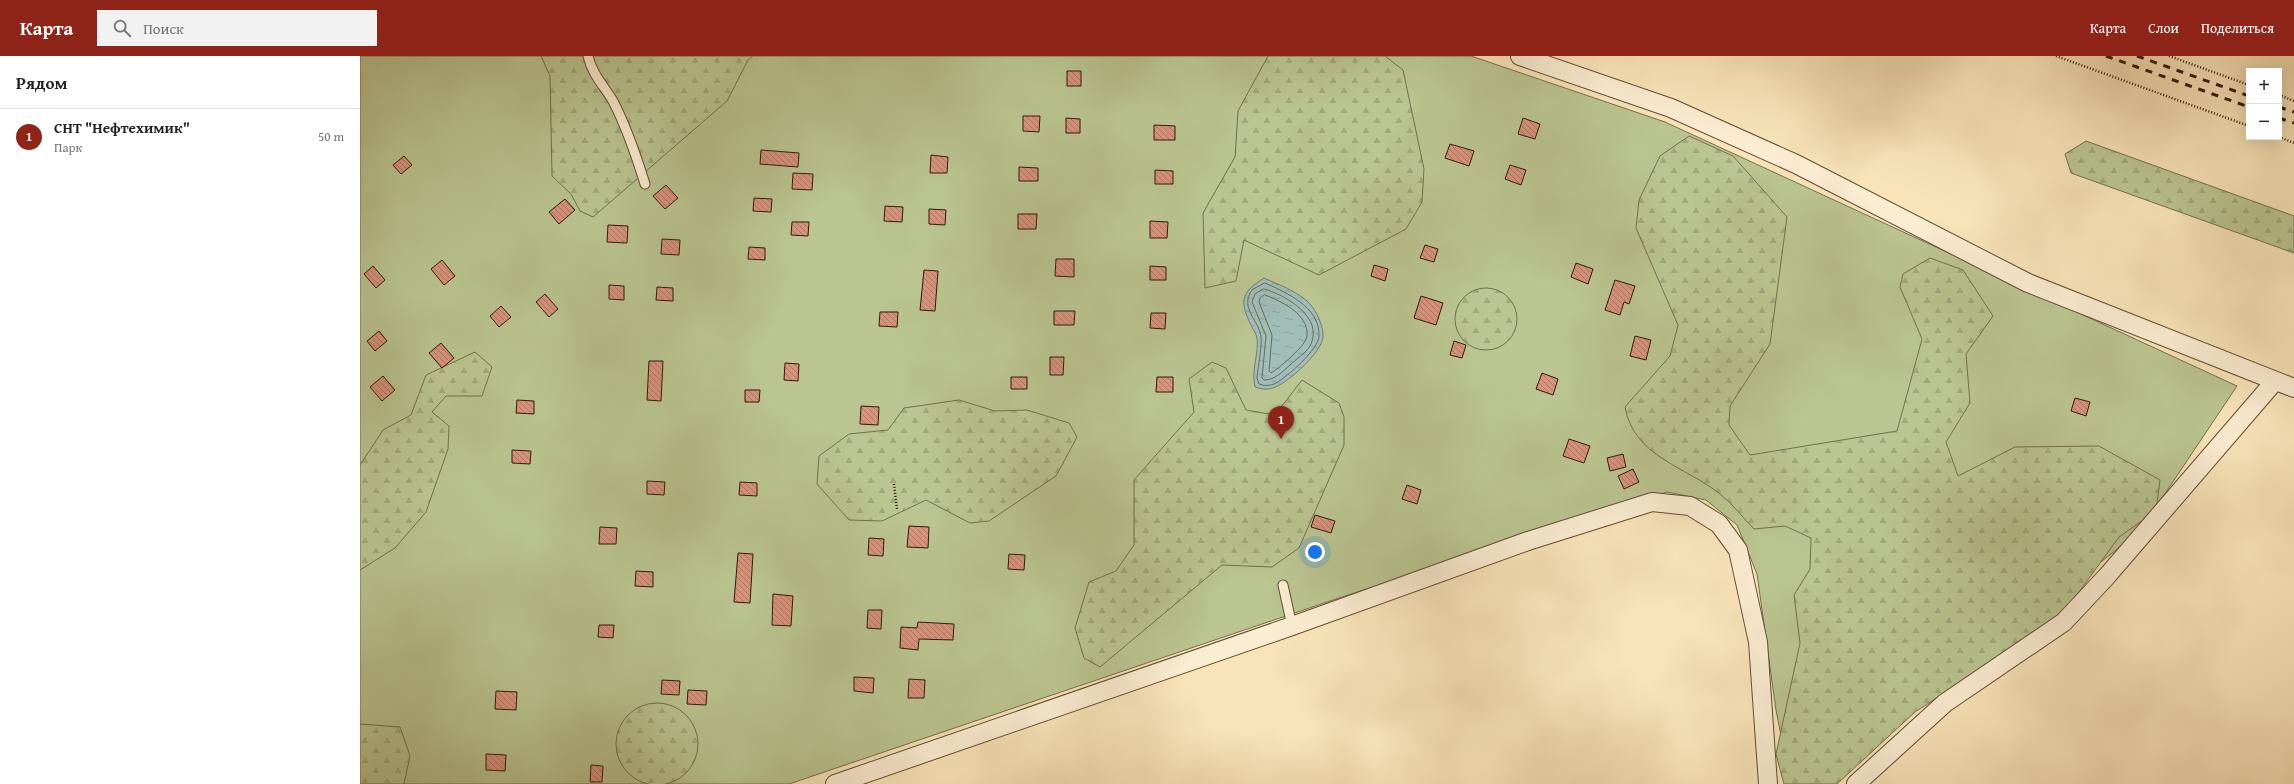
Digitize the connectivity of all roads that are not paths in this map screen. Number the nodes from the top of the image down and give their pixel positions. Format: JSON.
{"nodes":[{"id":1,"x":588,"y":56,"type":"edge"},
{"id":2,"x":1520,"y":56,"type":"edge"},
{"id":3,"x":646,"y":184,"type":"dead end"},
{"id":4,"x":2274,"y":381,"type":"junction"},
{"id":5,"x":2294,"y":388,"type":"edge"},
{"id":6,"x":1282,"y":585,"type":"dead end"},
{"id":7,"x":1292,"y":626,"type":"junction"},
{"id":8,"x":835,"y":784,"type":"edge"},
{"id":9,"x":1768,"y":784,"type":"edge"},
{"id":10,"x":1856,"y":784,"type":"edge"}],
"edges":[{"from":1,"to":3,"type":"lane"},
{"from":2,"to":4,"type":"street"},
{"from":4,"to":5,"type":"street"},
{"from":4,"to":10,"type":"street"},
{"from":6,"to":7,"type":"lane"},
{"from":7,"to":8,"type":"street"},
{"from":7,"to":9,"type":"street"}]}
